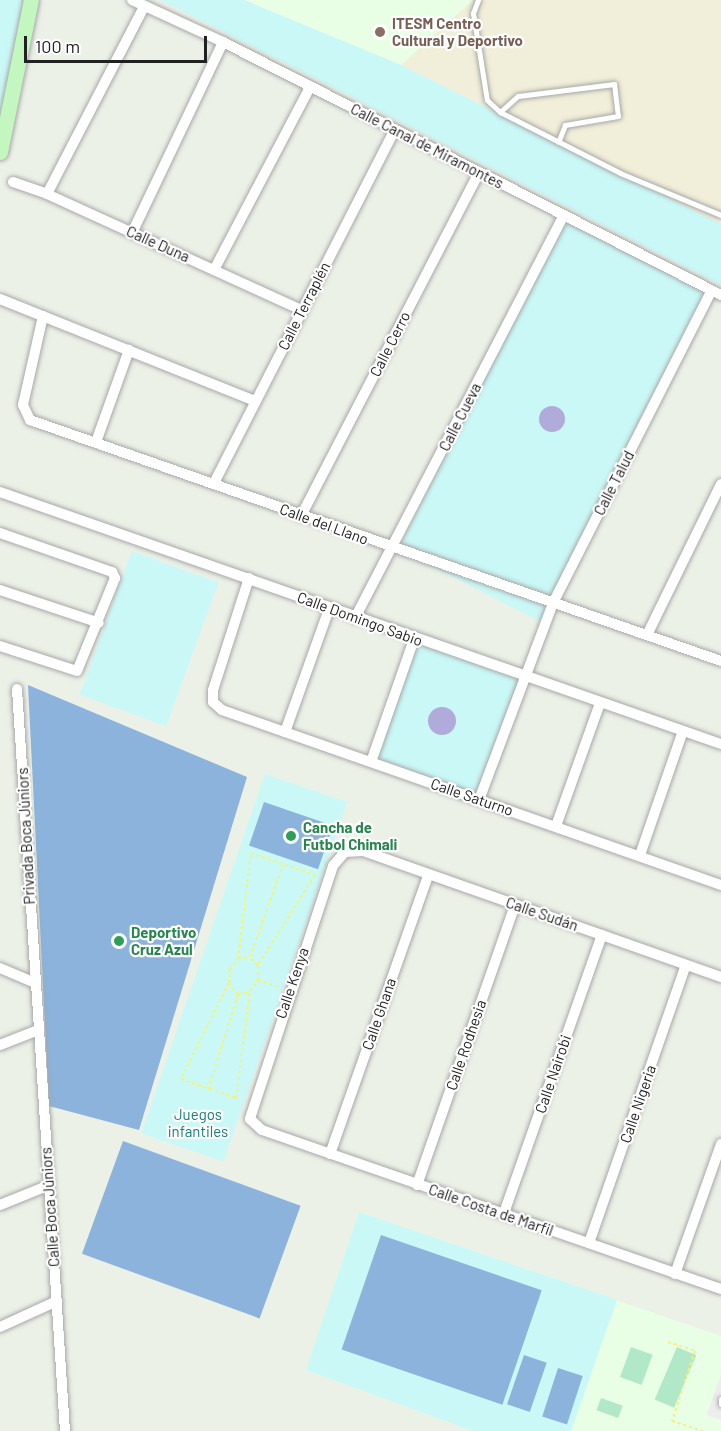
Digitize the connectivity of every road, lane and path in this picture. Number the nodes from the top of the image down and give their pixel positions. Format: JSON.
{"nodes":[{"id":1,"x":31,"y":0,"type":"edge"},
{"id":2,"x":132,"y":0,"type":"edge"},
{"id":3,"x":478,"y":0,"type":"edge"},
{"id":4,"x":144,"y":7,"type":"junction"},
{"id":5,"x":223,"y":42,"type":"junction"},
{"id":6,"x":310,"y":87,"type":"junction"},
{"id":7,"x":500,"y":112,"type":"junction"},
{"id":8,"x":395,"y":130,"type":"junction"},
{"id":9,"x":558,"y":142,"type":"junction"},
{"id":10,"x":0,"y":152,"type":"edge"},
{"id":11,"x":479,"y":172,"type":"junction"},
{"id":12,"x":13,"y":182,"type":"dead end"},
{"id":13,"x":47,"y":194,"type":"junction"},
{"id":14,"x":564,"y":215,"type":"junction"},
{"id":15,"x":721,"y":215,"type":"edge"},
{"id":16,"x":132,"y":233,"type":"junction"},
{"id":17,"x":214,"y":270,"type":"junction"},
{"id":18,"x":716,"y":293,"type":"edge"},
{"id":19,"x":0,"y":299,"type":"edge"},
{"id":20,"x":301,"y":310,"type":"junction"},
{"id":21,"x":43,"y":316,"type":"junction"},
{"id":22,"x":129,"y":351,"type":"junction"},
{"id":23,"x":255,"y":401,"type":"junction"},
{"id":24,"x":96,"y":442,"type":"junction"},
{"id":25,"x":214,"y":483,"type":"junction"},
{"id":26,"x":721,"y":484,"type":"edge"},
{"id":27,"x":0,"y":492,"type":"edge"},
{"id":28,"x":301,"y":516,"type":"junction"},
{"id":29,"x":0,"y":533,"type":"edge"},
{"id":30,"x":392,"y":549,"type":"junction"},
{"id":31,"x":249,"y":578,"type":"junction"},
{"id":32,"x":0,"y":590,"type":"edge"},
{"id":33,"x":553,"y":603,"type":"junction"},
{"id":34,"x":329,"y":609,"type":"junction"},
{"id":35,"x":355,"y":618,"type":"junction"},
{"id":36,"x":99,"y":623,"type":"junction"},
{"id":37,"x":647,"y":635,"type":"junction"},
{"id":38,"x":414,"y":639,"type":"junction"},
{"id":39,"x":0,"y":646,"type":"edge"},
{"id":40,"x":721,"y":661,"type":"edge"},
{"id":41,"x":523,"y":677,"type":"junction"},
{"id":42,"x":17,"y":689,"type":"dead end"},
{"id":43,"x":600,"y":703,"type":"junction"},
{"id":44,"x":683,"y":731,"type":"junction"},
{"id":45,"x":285,"y":732,"type":"junction"},
{"id":46,"x":721,"y":744,"type":"edge"},
{"id":47,"x":371,"y":762,"type":"junction"},
{"id":48,"x":479,"y":800,"type":"junction"},
{"id":49,"x":556,"y":826,"type":"junction"},
{"id":50,"x":363,"y":851,"type":"joint"},
{"id":51,"x":640,"y":855,"type":"junction"},
{"id":52,"x":283,"y":864,"type":"junction"},
{"id":53,"x":428,"y":875,"type":"junction"},
{"id":54,"x":721,"y":885,"type":"edge"},
{"id":55,"x":515,"y":905,"type":"junction"},
{"id":56,"x":602,"y":935,"type":"junction"},
{"id":57,"x":250,"y":957,"type":"junction"},
{"id":58,"x":238,"y":959,"type":"junction"},
{"id":59,"x":258,"y":965,"type":"junction"},
{"id":60,"x":686,"y":965,"type":"junction"},
{"id":61,"x":0,"y":968,"type":"edge"},
{"id":62,"x":721,"y":977,"type":"edge"},
{"id":63,"x":258,"y":980,"type":"junction"},
{"id":64,"x":35,"y":983,"type":"junction"},
{"id":65,"x":229,"y":983,"type":"junction"},
{"id":66,"x":289,"y":990,"type":"junction"},
{"id":67,"x":250,"y":991,"type":"junction"},
{"id":68,"x":238,"y":995,"type":"junction"},
{"id":69,"x":38,"y":1030,"type":"junction"},
{"id":70,"x":0,"y":1045,"type":"edge"},
{"id":71,"x":208,"y":1089,"type":"junction"},
{"id":72,"x":262,"y":1130,"type":"joint"},
{"id":73,"x":721,"y":1143,"type":"edge"},
{"id":74,"x":330,"y":1154,"type":"junction"},
{"id":75,"x":417,"y":1185,"type":"junction"},
{"id":76,"x":47,"y":1186,"type":"junction"},
{"id":77,"x":0,"y":1205,"type":"edge"},
{"id":78,"x":504,"y":1213,"type":"junction"},
{"id":79,"x":589,"y":1243,"type":"junction"},
{"id":80,"x":675,"y":1274,"type":"junction"},
{"id":81,"x":721,"y":1289,"type":"edge"},
{"id":82,"x":57,"y":1301,"type":"junction"},
{"id":83,"x":0,"y":1327,"type":"edge"},
{"id":84,"x":668,"y":1342,"type":"dead end"},
{"id":85,"x":721,"y":1399,"type":"edge"},
{"id":86,"x":721,"y":1404,"type":"edge"},
{"id":87,"x":65,"y":1431,"type":"edge"},
{"id":88,"x":702,"y":1431,"type":"edge"}],
"edges":[{"from":1,"to":10,"type":"street"},
{"from":2,"to":4,"type":"street","name":"Calle Canal de Miramontes"},
{"from":3,"to":7,"type":"lane"},
{"from":4,"to":5,"type":"street","name":"Calle Canal de Miramontes"},
{"from":4,"to":13,"type":"street"},
{"from":5,"to":6,"type":"street","name":"Calle Canal de Miramontes"},
{"from":5,"to":16,"type":"street"},
{"from":6,"to":8,"type":"street","name":"Calle Canal de Miramontes"},
{"from":6,"to":17,"type":"street"},
{"from":7,"to":9,"type":"lane"},
{"from":7,"to":9,"type":"lane"},
{"from":8,"to":11,"type":"street","name":"Calle Canal de Miramontes"},
{"from":8,"to":20,"type":"street","name":"Calle Terraplén"},
{"from":9,"to":15,"type":"lane"},
{"from":11,"to":14,"type":"street","name":"Calle Canal de Miramontes"},
{"from":11,"to":28,"type":"street","name":"Calle Cerro"},
{"from":12,"to":13,"type":"street","name":"Calle Duna"},
{"from":13,"to":16,"type":"street","name":"Calle Duna"},
{"from":14,"to":18,"type":"street","name":"Calle Canal de Miramontes"},
{"from":14,"to":30,"type":"street","name":"Calle Cueva"},
{"from":16,"to":17,"type":"street","name":"Calle Duna"},
{"from":17,"to":20,"type":"street","name":"Calle Duna"},
{"from":18,"to":33,"type":"street","name":"Calle Talud"},
{"from":19,"to":21,"type":"street"},
{"from":20,"to":23,"type":"street","name":"Calle Terraplén"},
{"from":21,"to":22,"type":"street"},
{"from":21,"to":24,"type":"street","name":"Calle del Llano"},
{"from":22,"to":23,"type":"street"},
{"from":22,"to":24,"type":"street"},
{"from":23,"to":25,"type":"street","name":"Calle Terraplén"},
{"from":24,"to":25,"type":"street","name":"Calle del Llano"},
{"from":25,"to":28,"type":"street","name":"Calle del Llano"},
{"from":26,"to":37,"type":"street"},
{"from":27,"to":31,"type":"street","name":"Calle Domingo Sabio"},
{"from":28,"to":30,"type":"street","name":"Calle del Llano"},
{"from":29,"to":36,"type":"street"},
{"from":30,"to":33,"type":"street","name":"Calle del Llano"},
{"from":30,"to":35,"type":"street","name":"Calle Cueva"},
{"from":31,"to":34,"type":"street","name":"Calle Domingo Sabio"},
{"from":31,"to":45,"type":"street","name":"Calle Saturno"},
{"from":32,"to":36,"type":"street"},
{"from":33,"to":37,"type":"street","name":"Calle del Llano"},
{"from":33,"to":41,"type":"street","name":"Calle Talud"},
{"from":34,"to":35,"type":"street","name":"Calle Domingo Sabio"},
{"from":34,"to":45,"type":"street"},
{"from":35,"to":38,"type":"street","name":"Calle Domingo Sabio"},
{"from":36,"to":39,"type":"street"},
{"from":37,"to":40,"type":"street","name":"Calle del Llano"},
{"from":38,"to":41,"type":"street","name":"Calle Domingo Sabio"},
{"from":38,"to":47,"type":"street"},
{"from":41,"to":43,"type":"street","name":"Calle Domingo Sabio"},
{"from":41,"to":48,"type":"street","name":"Calle Talud"},
{"from":42,"to":64,"type":"street","name":"Privada Boca Júniors"},
{"from":43,"to":44,"type":"street","name":"Calle Domingo Sabio"},
{"from":43,"to":49,"type":"street"},
{"from":44,"to":46,"type":"street","name":"Calle Domingo Sabio"},
{"from":44,"to":51,"type":"street"},
{"from":45,"to":47,"type":"street","name":"Calle Saturno"},
{"from":47,"to":48,"type":"street","name":"Calle Saturno"},
{"from":48,"to":49,"type":"street","name":"Calle Saturno"},
{"from":49,"to":51,"type":"street","name":"Calle Saturno"},
{"from":50,"to":53,"type":"street","name":"Calle Sudán"},
{"from":50,"to":66,"type":"street","name":"Calle Kenya"},
{"from":51,"to":54,"type":"street","name":"Calle Saturno"},
{"from":52,"to":57,"type":"path"},
{"from":52,"to":58,"type":"path"},
{"from":52,"to":59,"type":"path"},
{"from":53,"to":55,"type":"street","name":"Calle Sudán"},
{"from":53,"to":74,"type":"street","name":"Calle Ghana"},
{"from":55,"to":56,"type":"street","name":"Calle Sudán"},
{"from":55,"to":75,"type":"street","name":"Calle Rodhesia"},
{"from":56,"to":60,"type":"street","name":"Calle Sudán"},
{"from":56,"to":78,"type":"street","name":"Calle Nairobi"},
{"from":57,"to":58,"type":"path"},
{"from":57,"to":59,"type":"path"},
{"from":58,"to":65,"type":"path"},
{"from":59,"to":63,"type":"path"},
{"from":60,"to":62,"type":"street","name":"Calle Sudán"},
{"from":60,"to":79,"type":"street","name":"Calle Nigeria"},
{"from":61,"to":64,"type":"street"},
{"from":63,"to":66,"type":"path"},
{"from":63,"to":67,"type":"path"},
{"from":64,"to":69,"type":"street","name":"Calle Boca Júniors"},
{"from":65,"to":68,"type":"path"},
{"from":65,"to":71,"type":"path"},
{"from":66,"to":72,"type":"street","name":"Calle Kenya"},
{"from":67,"to":68,"type":"path"},
{"from":67,"to":71,"type":"path"},
{"from":68,"to":71,"type":"path"},
{"from":69,"to":70,"type":"street"},
{"from":69,"to":76,"type":"street","name":"Calle Boca Júniors"},
{"from":72,"to":74,"type":"street","name":"Calle Costa de Marfil"},
{"from":73,"to":80,"type":"street"},
{"from":74,"to":75,"type":"street","name":"Calle Costa de Marfil"},
{"from":75,"to":78,"type":"street","name":"Calle Costa de Marfil"},
{"from":76,"to":77,"type":"street"},
{"from":76,"to":82,"type":"street","name":"Calle Boca Júniors"},
{"from":78,"to":79,"type":"street","name":"Calle Costa de Marfil"},
{"from":79,"to":80,"type":"street","name":"Calle Costa de Marfil"},
{"from":80,"to":81,"type":"street","name":"Calle Costa de Marfil"},
{"from":82,"to":83,"type":"street"},
{"from":82,"to":87,"type":"street","name":"Calle Boca Júniors"},
{"from":84,"to":88,"type":"path"},
{"from":85,"to":86,"type":"lane"}]}
